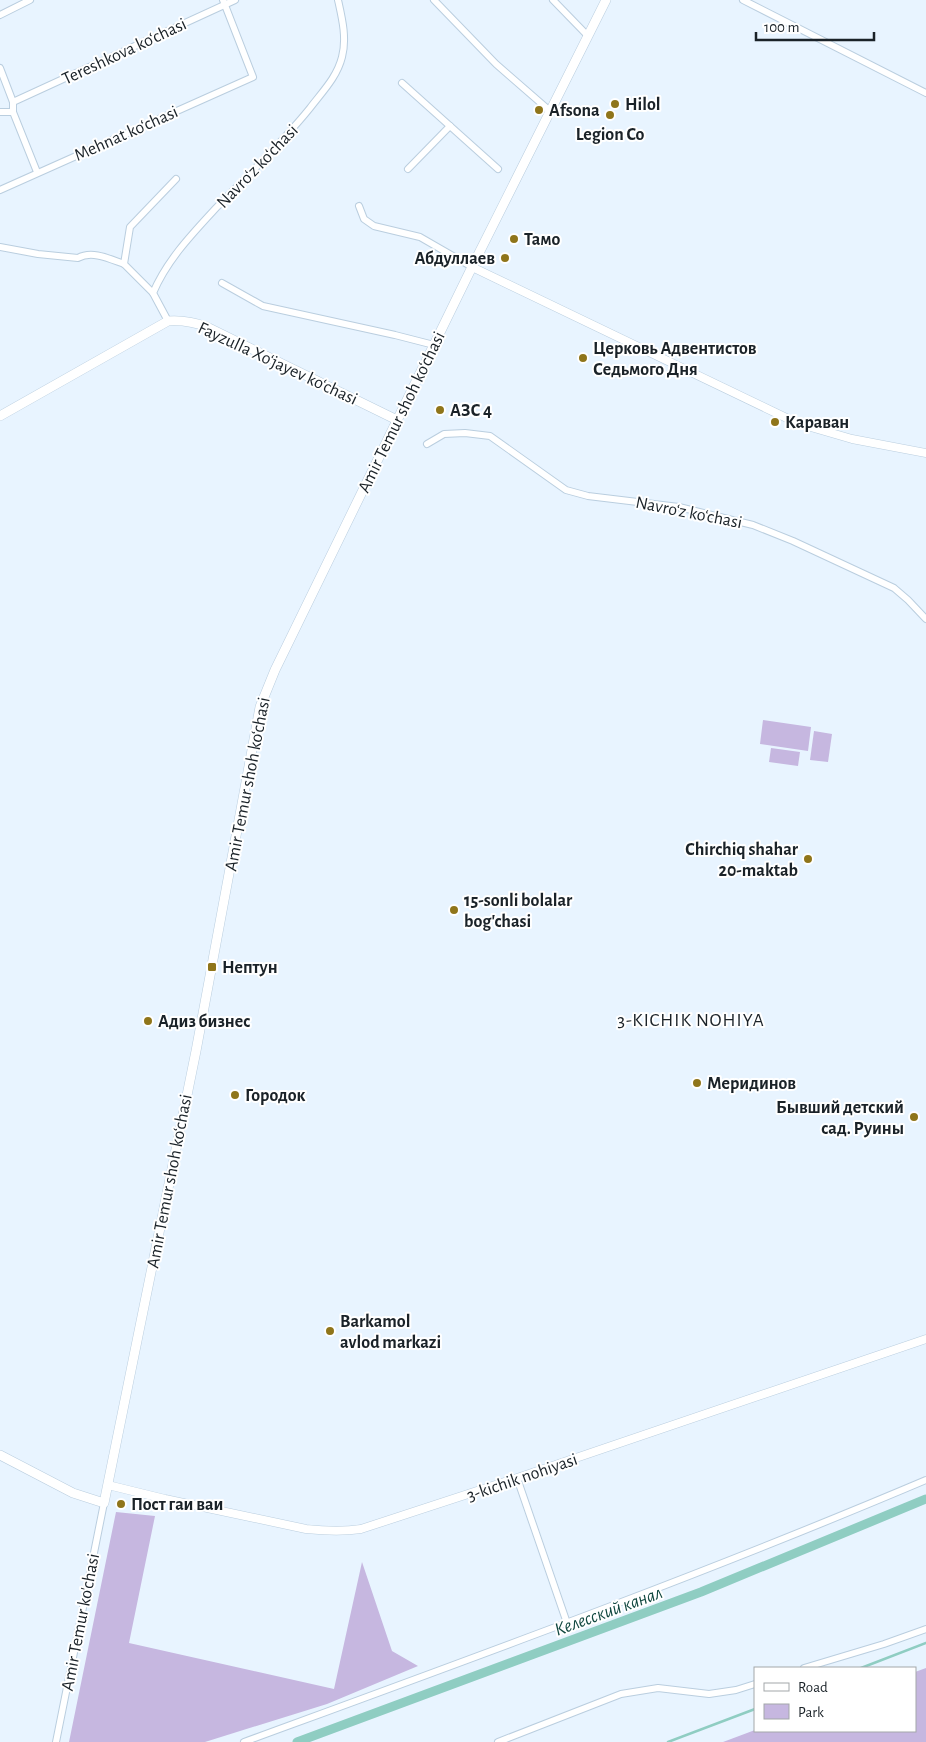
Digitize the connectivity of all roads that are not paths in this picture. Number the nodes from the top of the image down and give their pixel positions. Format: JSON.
{"nodes":[{"id":1,"x":30,"y":0,"type":"edge"},
{"id":2,"x":235,"y":0,"type":"edge"},
{"id":3,"x":338,"y":0,"type":"edge"},
{"id":4,"x":434,"y":0,"type":"edge"},
{"id":5,"x":553,"y":0,"type":"edge"},
{"id":6,"x":606,"y":0,"type":"edge"},
{"id":7,"x":743,"y":0,"type":"edge"},
{"id":8,"x":224,"y":2,"type":"edge"},
{"id":9,"x":0,"y":14,"type":"edge"},
{"id":10,"x":588,"y":36,"type":"junction"},
{"id":11,"x":0,"y":68,"type":"edge"},
{"id":12,"x":402,"y":83,"type":"dead end"},
{"id":13,"x":926,"y":94,"type":"edge"},
{"id":14,"x":13,"y":102,"type":"junction"},
{"id":15,"x":550,"y":111,"type":"junction"},
{"id":16,"x":0,"y":112,"type":"edge"},
{"id":17,"x":13,"y":112,"type":"junction"},
{"id":18,"x":450,"y":126,"type":"junction"},
{"id":19,"x":408,"y":169,"type":"dead end"},
{"id":20,"x":498,"y":169,"type":"dead end"},
{"id":21,"x":38,"y":172,"type":"junction"},
{"id":22,"x":176,"y":179,"type":"dead end"},
{"id":23,"x":0,"y":190,"type":"edge"},
{"id":24,"x":359,"y":206,"type":"dead end"},
{"id":25,"x":0,"y":247,"type":"edge"},
{"id":26,"x":124,"y":264,"type":"junction"},
{"id":27,"x":472,"y":267,"type":"junction"},
{"id":28,"x":222,"y":283,"type":"dead end"},
{"id":29,"x":153,"y":293,"type":"junction"},
{"id":30,"x":168,"y":321,"type":"junction"},
{"id":31,"x":434,"y":345,"type":"junction"},
{"id":32,"x":0,"y":416,"type":"edge"},
{"id":33,"x":397,"y":420,"type":"junction"},
{"id":34,"x":427,"y":444,"type":"dead end"},
{"id":35,"x":926,"y":453,"type":"edge"},
{"id":36,"x":926,"y":619,"type":"edge"},
{"id":37,"x":926,"y":1339,"type":"edge"},
{"id":38,"x":0,"y":1455,"type":"edge"},
{"id":39,"x":517,"y":1478,"type":"junction"},
{"id":40,"x":926,"y":1480,"type":"edge"},
{"id":41,"x":108,"y":1485,"type":"junction"},
{"id":42,"x":104,"y":1503,"type":"junction"},
{"id":43,"x":568,"y":1623,"type":"junction"},
{"id":44,"x":926,"y":1629,"type":"edge"},
{"id":45,"x":807,"y":1667,"type":"edge"},
{"id":46,"x":754,"y":1684,"type":"edge"},
{"id":47,"x":56,"y":1742,"type":"edge"},
{"id":48,"x":244,"y":1742,"type":"edge"},
{"id":49,"x":498,"y":1742,"type":"edge"}],
"edges":[{"from":1,"to":9,"type":"street"},
{"from":2,"to":8,"type":"street","name":"Tereshkova ko‘chasi"},
{"from":3,"to":29,"type":"street","name":"Navro‘z ko‘chasi"},
{"from":4,"to":15,"type":"street"},
{"from":5,"to":10,"type":"street"},
{"from":6,"to":10,"type":"main road","name":"Amir Temur shoh ko‘chasi"},
{"from":7,"to":13,"type":"street"},
{"from":8,"to":14,"type":"street","name":"Tereshkova ko‘chasi"},
{"from":8,"to":21,"type":"street","name":"Mehnat ko‘chasi"},
{"from":10,"to":15,"type":"main road","name":"Amir Temur shoh ko‘chasi"},
{"from":11,"to":14,"type":"street"},
{"from":12,"to":18,"type":"street"},
{"from":14,"to":17,"type":"street"},
{"from":15,"to":27,"type":"main road","name":"Amir Temur shoh ko‘chasi"},
{"from":16,"to":17,"type":"street"},
{"from":17,"to":21,"type":"street"},
{"from":18,"to":19,"type":"street"},
{"from":18,"to":20,"type":"street"},
{"from":21,"to":23,"type":"street","name":"Mehnat ko‘chasi"},
{"from":22,"to":26,"type":"street"},
{"from":24,"to":27,"type":"street"},
{"from":25,"to":26,"type":"street"},
{"from":26,"to":29,"type":"street"},
{"from":27,"to":31,"type":"main road","name":"Amir Temur shoh ko‘chasi"},
{"from":27,"to":35,"type":"street"},
{"from":28,"to":31,"type":"street"},
{"from":29,"to":30,"type":"street"},
{"from":30,"to":32,"type":"main road"},
{"from":30,"to":33,"type":"main road","name":"Fayzulla Xo‘jayev ko‘chasi"},
{"from":31,"to":33,"type":"main road","name":"Amir Temur shoh ko‘chasi"},
{"from":33,"to":41,"type":"main road","name":"Amir Temur shoh ko‘chasi"},
{"from":34,"to":36,"type":"street","name":"Navro‘z ko‘chasi"},
{"from":37,"to":39,"type":"street","name":"3-kichik nohiyasi"},
{"from":38,"to":42,"type":"main road"},
{"from":39,"to":41,"type":"street","name":"3-kichik nohiyasi"},
{"from":39,"to":43,"type":"street"},
{"from":40,"to":43,"type":"street"},
{"from":41,"to":42,"type":"main road","name":"Amir Temur shoh ko‘chasi"},
{"from":42,"to":47,"type":"street","name":"Amir Temur ko'chasi"},
{"from":43,"to":48,"type":"street"},
{"from":44,"to":45,"type":"street"},
{"from":46,"to":49,"type":"street"}]}
